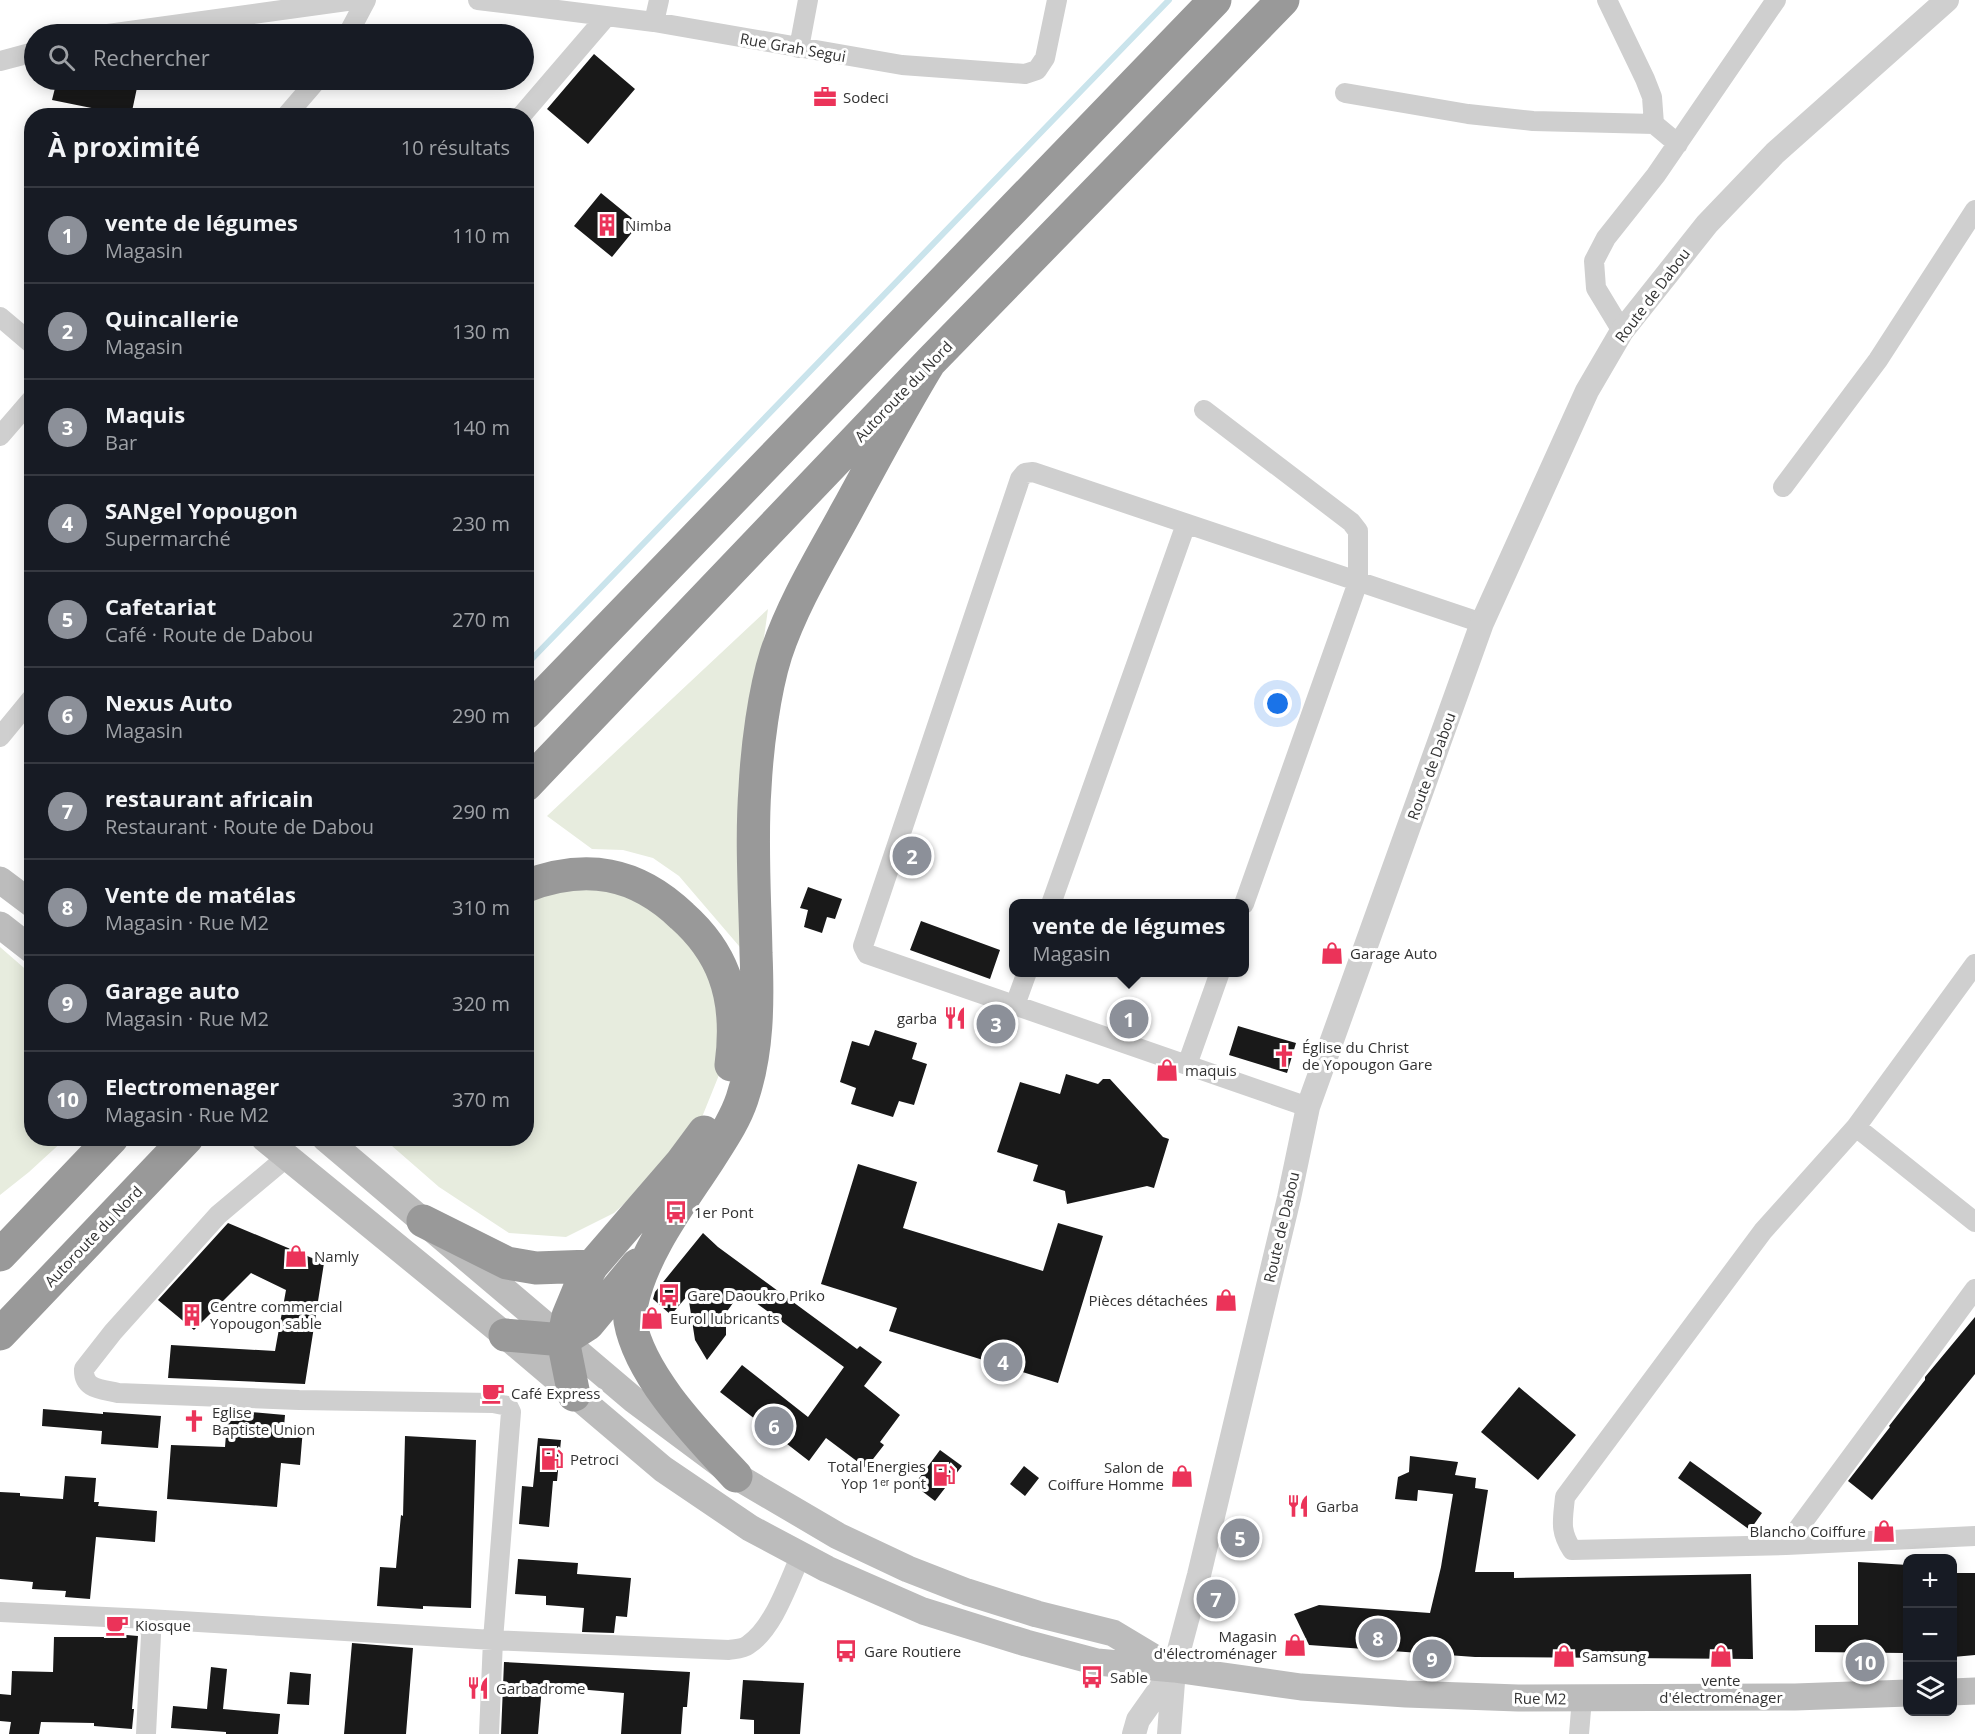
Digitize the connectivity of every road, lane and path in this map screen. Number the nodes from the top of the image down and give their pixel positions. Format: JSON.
{"nodes":[{"id":1,"x":354,"y":0,"type":"edge"},
{"id":2,"x":366,"y":0,"type":"edge"},
{"id":3,"x":478,"y":0,"type":"edge"},
{"id":4,"x":659,"y":0,"type":"edge"},
{"id":5,"x":808,"y":0,"type":"edge"},
{"id":6,"x":1057,"y":0,"type":"edge"},
{"id":7,"x":1215,"y":0,"type":"edge"},
{"id":8,"x":1283,"y":0,"type":"edge"},
{"id":9,"x":1607,"y":0,"type":"edge"},
{"id":10,"x":1776,"y":0,"type":"edge"},
{"id":11,"x":1947,"y":0,"type":"edge"},
{"id":12,"x":606,"y":17,"type":"junction"},
{"id":13,"x":654,"y":22,"type":"junction"},
{"id":14,"x":180,"y":24,"type":"edge"},
{"id":15,"x":353,"y":24,"type":"edge"},
{"id":16,"x":799,"y":48,"type":"junction"},
{"id":17,"x":24,"y":55,"type":"edge"},
{"id":18,"x":0,"y":61,"type":"edge"},
{"id":19,"x":308,"y":90,"type":"edge"},
{"id":20,"x":1345,"y":93,"type":"dead end"},
{"id":21,"x":293,"y":108,"type":"edge"},
{"id":22,"x":528,"y":108,"type":"edge"},
{"id":23,"x":1654,"y":124,"type":"junction"},
{"id":24,"x":1678,"y":144,"type":"junction"},
{"id":25,"x":1975,"y":210,"type":"edge"},
{"id":26,"x":0,"y":317,"type":"edge"},
{"id":27,"x":1622,"y":331,"type":"junction"},
{"id":28,"x":24,"y":337,"type":"edge"},
{"id":29,"x":930,"y":362,"type":"junction"},
{"id":30,"x":24,"y":408,"type":"edge"},
{"id":31,"x":1204,"y":410,"type":"dead end"},
{"id":32,"x":0,"y":436,"type":"edge"},
{"id":33,"x":1783,"y":487,"type":"dead end"},
{"id":34,"x":1186,"y":524,"type":"junction"},
{"id":35,"x":1358,"y":582,"type":"junction"},
{"id":36,"x":1482,"y":623,"type":"junction"},
{"id":37,"x":534,"y":704,"type":"edge"},
{"id":38,"x":24,"y":708,"type":"edge"},
{"id":39,"x":0,"y":737,"type":"edge"},
{"id":40,"x":534,"y":777,"type":"edge"},
{"id":41,"x":0,"y":880,"type":"edge"},
{"id":42,"x":534,"y":884,"type":"edge"},
{"id":43,"x":24,"y":898,"type":"edge"},
{"id":44,"x":1052,"y":899,"type":"edge"},
{"id":45,"x":1245,"y":899,"type":"edge"},
{"id":46,"x":0,"y":925,"type":"edge"},
{"id":47,"x":24,"y":944,"type":"edge"},
{"id":48,"x":1975,"y":964,"type":"edge"},
{"id":49,"x":1025,"y":977,"type":"edge"},
{"id":50,"x":1218,"y":977,"type":"edge"},
{"id":51,"x":1015,"y":1005,"type":"junction"},
{"id":52,"x":1187,"y":1065,"type":"junction"},
{"id":53,"x":1308,"y":1107,"type":"junction"},
{"id":54,"x":1856,"y":1127,"type":"junction"},
{"id":55,"x":104,"y":1146,"type":"edge"},
{"id":56,"x":179,"y":1146,"type":"edge"},
{"id":57,"x":334,"y":1146,"type":"edge"},
{"id":58,"x":277,"y":1149,"type":"edge"},
{"id":59,"x":52,"y":1200,"type":"junction"},
{"id":60,"x":423,"y":1221,"type":"junction"},
{"id":61,"x":1975,"y":1222,"type":"edge"},
{"id":62,"x":666,"y":1228,"type":"junction"},
{"id":63,"x":0,"y":1232,"type":"edge"},
{"id":64,"x":0,"y":1255,"type":"edge"},
{"id":65,"x":592,"y":1266,"type":"junction"},
{"id":66,"x":1975,"y":1289,"type":"edge"},
{"id":67,"x":0,"y":1334,"type":"edge"},
{"id":68,"x":505,"y":1335,"type":"junction"},
{"id":69,"x":563,"y":1340,"type":"junction"},
{"id":70,"x":574,"y":1395,"type":"junction"},
{"id":71,"x":736,"y":1476,"type":"junction"},
{"id":72,"x":1975,"y":1536,"type":"edge"},
{"id":73,"x":1786,"y":1545,"type":"junction"},
{"id":74,"x":801,"y":1555,"type":"junction"},
{"id":75,"x":0,"y":1612,"type":"edge"},
{"id":76,"x":148,"y":1619,"type":"junction"},
{"id":77,"x":493,"y":1640,"type":"junction"},
{"id":78,"x":1174,"y":1669,"type":"junction"},
{"id":79,"x":1975,"y":1691,"type":"edge"},
{"id":80,"x":1957,"y":1692,"type":"edge"},
{"id":81,"x":1903,"y":1693,"type":"edge"},
{"id":82,"x":1582,"y":1698,"type":"junction"},
{"id":83,"x":146,"y":1734,"type":"edge"},
{"id":84,"x":489,"y":1734,"type":"edge"},
{"id":85,"x":1134,"y":1734,"type":"edge"},
{"id":86,"x":1168,"y":1734,"type":"edge"},
{"id":87,"x":1579,"y":1734,"type":"edge"}],
"edges":[{"from":1,"to":14,"type":"street"},
{"from":2,"to":15,"type":"street"},
{"from":3,"to":12,"type":"street","name":"Rue Grah Segui"},
{"from":4,"to":13,"type":"street"},
{"from":5,"to":16,"type":"street"},
{"from":6,"to":16,"type":"street","name":"Rue Grah Segui"},
{"from":7,"to":37,"type":"highway"},
{"from":8,"to":29,"type":"highway","name":"Autoroute du Nord"},
{"from":9,"to":23,"type":"street"},
{"from":10,"to":24,"type":"street"},
{"from":11,"to":27,"type":"street","name":"Route de Dabou"},
{"from":12,"to":13,"type":"street","name":"Rue Grah Segui"},
{"from":12,"to":22,"type":"street"},
{"from":13,"to":16,"type":"street","name":"Rue Grah Segui"},
{"from":17,"to":18,"type":"street"},
{"from":19,"to":21,"type":"street"},
{"from":20,"to":23,"type":"street"},
{"from":23,"to":24,"type":"street"},
{"from":24,"to":27,"type":"street"},
{"from":25,"to":33,"type":"street"},
{"from":26,"to":28,"type":"street"},
{"from":27,"to":36,"type":"street","name":"Route de Dabou"},
{"from":29,"to":40,"type":"highway","name":"Autoroute du Nord"},
{"from":29,"to":62,"type":"highway"},
{"from":30,"to":32,"type":"street"},
{"from":31,"to":35,"type":"street"},
{"from":34,"to":35,"type":"street"},
{"from":34,"to":44,"type":"street"},
{"from":34,"to":51,"type":"street"},
{"from":35,"to":36,"type":"street"},
{"from":35,"to":45,"type":"street"},
{"from":36,"to":53,"type":"street","name":"Route de Dabou"},
{"from":38,"to":39,"type":"street"},
{"from":41,"to":43,"type":"main road"},
{"from":42,"to":65,"type":"highway"},
{"from":46,"to":47,"type":"main road"},
{"from":48,"to":54,"type":"street"},
{"from":49,"to":51,"type":"street"},
{"from":50,"to":52,"type":"street"},
{"from":51,"to":52,"type":"street"},
{"from":52,"to":53,"type":"street"},
{"from":53,"to":78,"type":"street","name":"Route de Dabou"},
{"from":54,"to":61,"type":"street"},
{"from":54,"to":73,"type":"street"},
{"from":55,"to":59,"type":"highway"},
{"from":56,"to":67,"type":"highway","name":"Autoroute du Nord"},
{"from":57,"to":60,"type":"main road"},
{"from":58,"to":68,"type":"main road","name":"Rue M2"},
{"from":58,"to":77,"type":"street"},
{"from":59,"to":63,"type":"highway"},
{"from":59,"to":64,"type":"highway"},
{"from":60,"to":65,"type":"highway"},
{"from":60,"to":69,"type":"main road"},
{"from":62,"to":69,"type":"highway"},
{"from":62,"to":71,"type":"highway"},
{"from":65,"to":69,"type":"highway"},
{"from":66,"to":73,"type":"street"},
{"from":68,"to":69,"type":"highway"},
{"from":68,"to":70,"type":"main road","name":"Rue M2"},
{"from":69,"to":70,"type":"highway"},
{"from":69,"to":71,"type":"main road"},
{"from":70,"to":74,"type":"main road","name":"Rue M2"},
{"from":71,"to":78,"type":"main road"},
{"from":72,"to":73,"type":"street"},
{"from":74,"to":77,"type":"street"},
{"from":74,"to":78,"type":"main road","name":"Rue M2"},
{"from":75,"to":76,"type":"street"},
{"from":76,"to":77,"type":"street"},
{"from":76,"to":83,"type":"street"},
{"from":77,"to":84,"type":"street"},
{"from":78,"to":82,"type":"main road","name":"Rue M2"},
{"from":78,"to":85,"type":"street","name":"Route de Dabou"},
{"from":78,"to":86,"type":"street","name":"Route de Dabou"},
{"from":79,"to":80,"type":"main road"},
{"from":81,"to":82,"type":"main road","name":"Rue M2"},
{"from":82,"to":87,"type":"street"}]}
